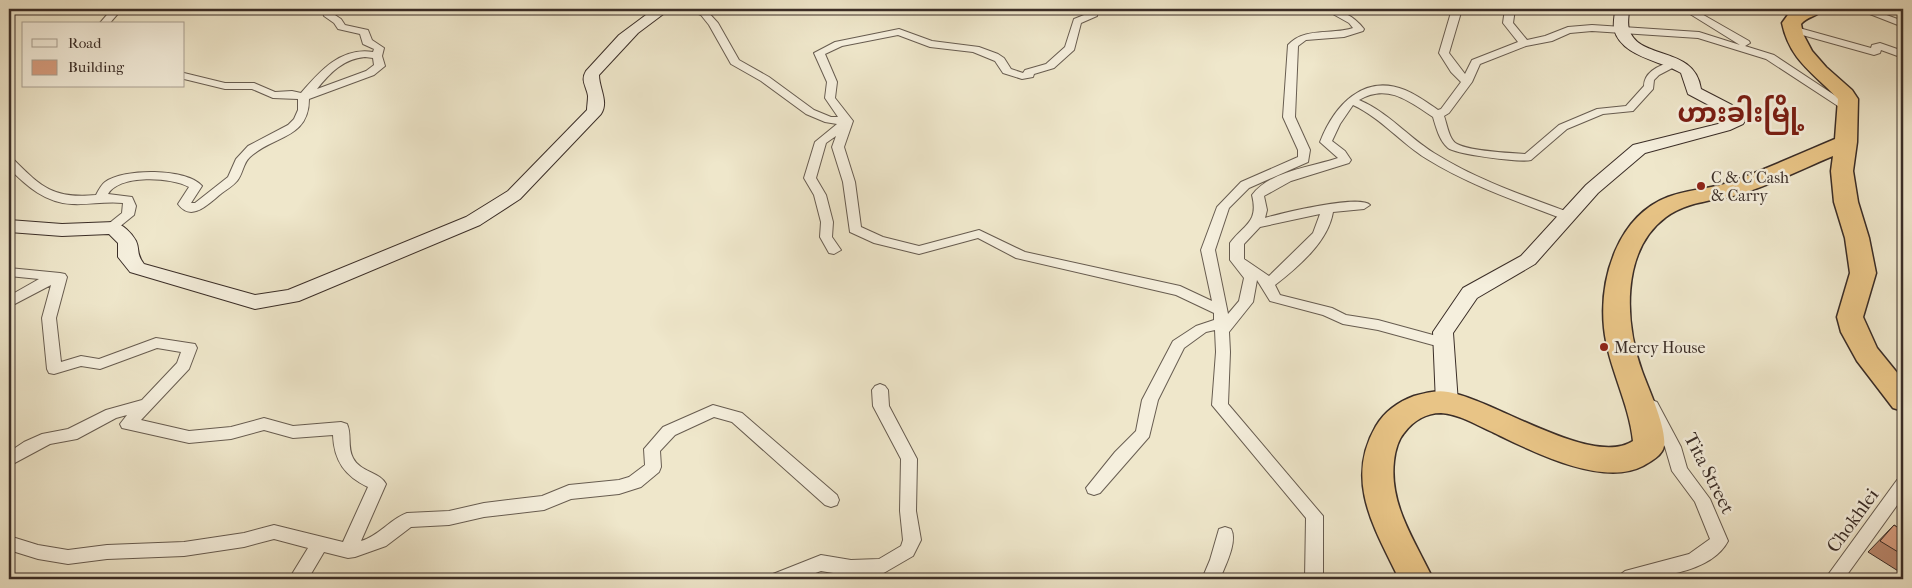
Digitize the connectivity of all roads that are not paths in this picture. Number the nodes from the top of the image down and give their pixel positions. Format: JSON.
{"nodes":[{"id":1,"x":117,"y":9,"type":"edge"},
{"id":2,"x":310,"y":9,"type":"edge"},
{"id":3,"x":663,"y":9,"type":"edge"},
{"id":4,"x":692,"y":9,"type":"edge"},
{"id":5,"x":1093,"y":9,"type":"edge"},
{"id":6,"x":1329,"y":9,"type":"edge"},
{"id":7,"x":1457,"y":9,"type":"edge"},
{"id":8,"x":1510,"y":9,"type":"edge"},
{"id":9,"x":1622,"y":9,"type":"edge"},
{"id":10,"x":1687,"y":9,"type":"edge"},
{"id":11,"x":1814,"y":9,"type":"edge"},
{"id":12,"x":1862,"y":9,"type":"edge"},
{"id":13,"x":106,"y":22,"type":"edge"},
{"id":14,"x":1903,"y":24,"type":"edge"},
{"id":15,"x":1792,"y":29,"type":"junction"},
{"id":16,"x":1621,"y":30,"type":"junction"},
{"id":17,"x":1524,"y":43,"type":"junction"},
{"id":18,"x":1903,"y":55,"type":"edge"},
{"id":19,"x":377,"y":56,"type":"junction"},
{"id":20,"x":1770,"y":57,"type":"junction"},
{"id":21,"x":1675,"y":64,"type":"junction"},
{"id":22,"x":185,"y":76,"type":"edge"},
{"id":23,"x":1467,"y":82,"type":"junction"},
{"id":24,"x":304,"y":96,"type":"junction"},
{"id":25,"x":1352,"y":101,"type":"junction"},
{"id":26,"x":1848,"y":108,"type":"junction"},
{"id":27,"x":1438,"y":115,"type":"junction"},
{"id":28,"x":847,"y":121,"type":"junction"},
{"id":29,"x":1846,"y":142,"type":"junction"},
{"id":30,"x":9,"y":162,"type":"edge"},
{"id":31,"x":101,"y":197,"type":"junction"},
{"id":32,"x":1364,"y":205,"type":"dead end"},
{"id":33,"x":1326,"y":208,"type":"junction"},
{"id":34,"x":1567,"y":216,"type":"junction"},
{"id":35,"x":1256,"y":224,"type":"junction"},
{"id":36,"x":9,"y":226,"type":"edge"},
{"id":37,"x":108,"y":229,"type":"junction"},
{"id":38,"x":834,"y":250,"type":"dead end"},
{"id":39,"x":1241,"y":265,"type":"junction"},
{"id":40,"x":9,"y":272,"type":"edge"},
{"id":41,"x":60,"y":277,"type":"junction"},
{"id":42,"x":1269,"y":283,"type":"junction"},
{"id":43,"x":9,"y":302,"type":"edge"},
{"id":44,"x":1221,"y":322,"type":"junction"},
{"id":45,"x":1444,"y":343,"type":"junction"},
{"id":46,"x":880,"y":390,"type":"dead end"},
{"id":47,"x":1636,"y":391,"type":"junction"},
{"id":48,"x":1900,"y":401,"type":"edge"},
{"id":49,"x":146,"y":403,"type":"junction"},
{"id":50,"x":1448,"y":403,"type":"junction"},
{"id":51,"x":9,"y":460,"type":"edge"},
{"id":52,"x":1903,"y":485,"type":"edge"},
{"id":53,"x":1094,"y":488,"type":"dead end"},
{"id":54,"x":832,"y":500,"type":"dead end"},
{"id":55,"x":1225,"y":534,"type":"dead end"},
{"id":56,"x":9,"y":543,"type":"edge"},
{"id":57,"x":320,"y":544,"type":"junction"},
{"id":58,"x":348,"y":550,"type":"junction"},
{"id":59,"x":298,"y":579,"type":"edge"},
{"id":60,"x":779,"y":579,"type":"edge"},
{"id":61,"x":1211,"y":579,"type":"edge"},
{"id":62,"x":1314,"y":579,"type":"edge"},
{"id":63,"x":1416,"y":579,"type":"edge"},
{"id":64,"x":1627,"y":579,"type":"edge"},
{"id":65,"x":1834,"y":579,"type":"edge"}],
"edges":[{"from":1,"to":13,"type":"street"},
{"from":2,"to":19,"type":"street"},
{"from":3,"to":37,"type":"street"},
{"from":4,"to":28,"type":"street"},
{"from":5,"to":28,"type":"street"},
{"from":6,"to":44,"type":"street"},
{"from":7,"to":23,"type":"street"},
{"from":8,"to":17,"type":"street"},
{"from":9,"to":16,"type":"street"},
{"from":10,"to":20,"type":"street"},
{"from":11,"to":15,"type":"highway"},
{"from":12,"to":14,"type":"street"},
{"from":15,"to":18,"type":"street"},
{"from":15,"to":26,"type":"highway"},
{"from":16,"to":17,"type":"street"},
{"from":16,"to":20,"type":"street"},
{"from":16,"to":21,"type":"street"},
{"from":17,"to":23,"type":"street"},
{"from":19,"to":24,"type":"street"},
{"from":19,"to":24,"type":"street"},
{"from":20,"to":26,"type":"street"},
{"from":21,"to":27,"type":"street"},
{"from":21,"to":34,"type":"street"},
{"from":22,"to":24,"type":"street"},
{"from":23,"to":27,"type":"street"},
{"from":24,"to":31,"type":"street"},
{"from":25,"to":27,"type":"street"},
{"from":25,"to":34,"type":"street"},
{"from":25,"to":35,"type":"street"},
{"from":26,"to":29,"type":"highway"},
{"from":28,"to":38,"type":"street"},
{"from":28,"to":44,"type":"street"},
{"from":29,"to":47,"type":"highway"},
{"from":29,"to":48,"type":"highway"},
{"from":30,"to":31,"type":"street"},
{"from":31,"to":37,"type":"street"},
{"from":32,"to":33,"type":"street"},
{"from":33,"to":35,"type":"street"},
{"from":33,"to":42,"type":"street"},
{"from":34,"to":45,"type":"street"},
{"from":35,"to":39,"type":"street"},
{"from":36,"to":37,"type":"street"},
{"from":39,"to":42,"type":"street"},
{"from":39,"to":44,"type":"street"},
{"from":40,"to":41,"type":"street"},
{"from":41,"to":43,"type":"street"},
{"from":41,"to":49,"type":"street"},
{"from":42,"to":45,"type":"street"},
{"from":44,"to":53,"type":"street"},
{"from":44,"to":62,"type":"street"},
{"from":45,"to":50,"type":"street"},
{"from":46,"to":60,"type":"street"},
{"from":47,"to":50,"type":"highway"},
{"from":47,"to":64,"type":"street","name":"Tita Street"},
{"from":49,"to":51,"type":"street"},
{"from":49,"to":58,"type":"street"},
{"from":50,"to":63,"type":"highway"},
{"from":52,"to":65,"type":"street","name":"Chokhlei"},
{"from":54,"to":58,"type":"street"},
{"from":55,"to":61,"type":"street"},
{"from":56,"to":57,"type":"street"},
{"from":57,"to":58,"type":"street"},
{"from":57,"to":59,"type":"street"}]}
